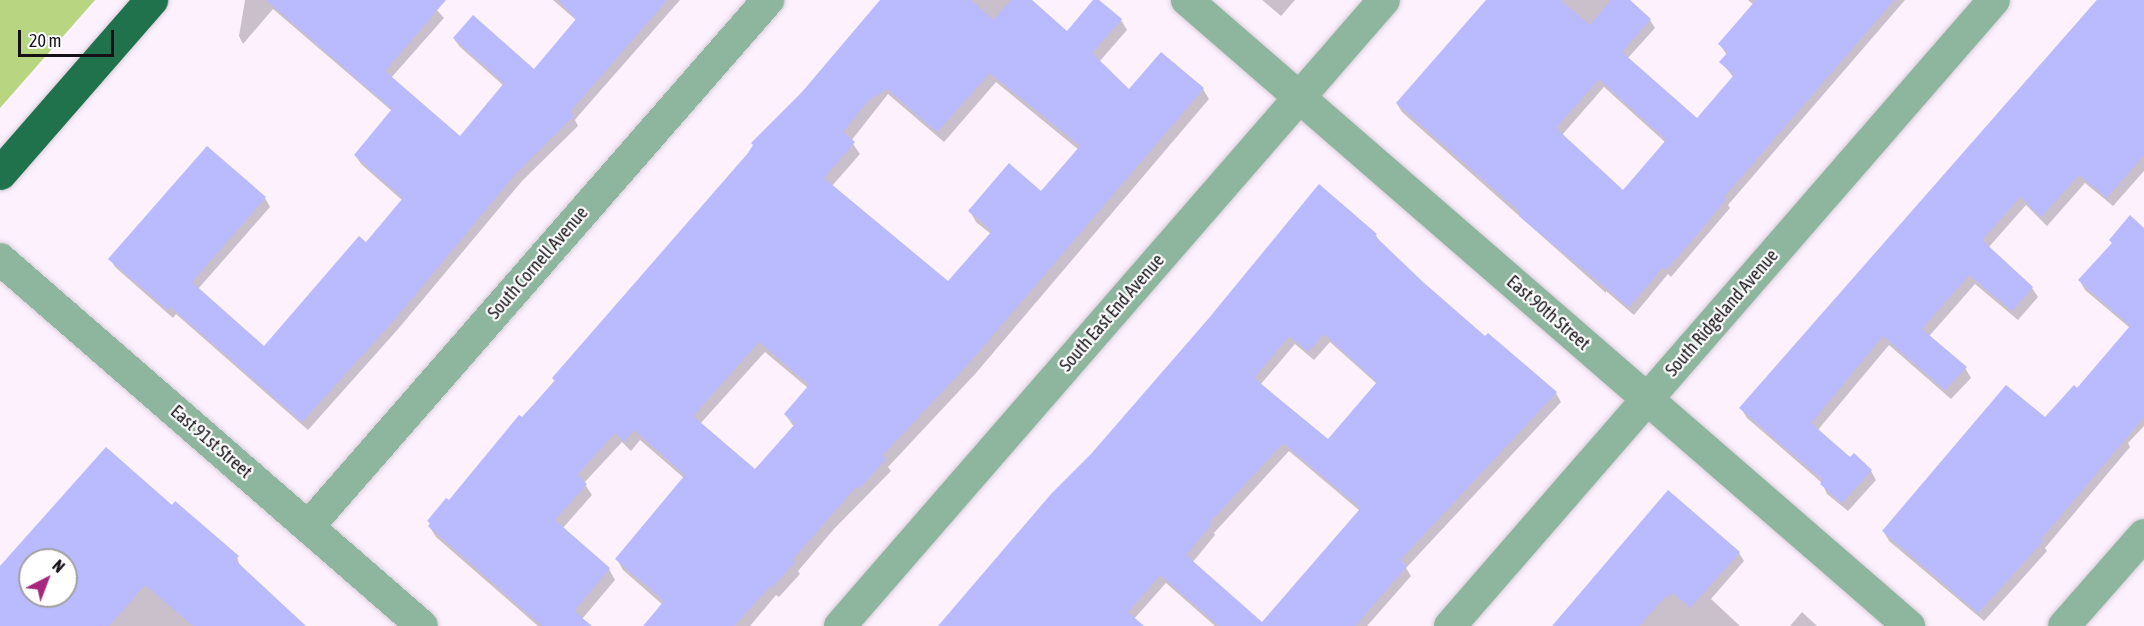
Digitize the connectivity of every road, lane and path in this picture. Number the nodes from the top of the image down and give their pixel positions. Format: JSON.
{"nodes":[{"id":1,"x":151,"y":0,"type":"edge"},
{"id":2,"x":768,"y":0,"type":"edge"},
{"id":3,"x":1187,"y":0,"type":"edge"},
{"id":4,"x":1384,"y":0,"type":"edge"},
{"id":5,"x":1995,"y":0,"type":"edge"},
{"id":6,"x":1300,"y":98,"type":"junction"},
{"id":7,"x":0,"y":173,"type":"edge"},
{"id":8,"x":0,"y":259,"type":"edge"},
{"id":9,"x":1647,"y":399,"type":"junction"},
{"id":10,"x":308,"y":527,"type":"junction"},
{"id":11,"x":2144,"y":535,"type":"edge"},
{"id":12,"x":422,"y":626,"type":"edge"},
{"id":13,"x":840,"y":626,"type":"edge"},
{"id":14,"x":1450,"y":626,"type":"edge"},
{"id":15,"x":1909,"y":626,"type":"edge"},
{"id":16,"x":2064,"y":626,"type":"edge"}],
"edges":[{"from":1,"to":7,"type":"highway"},
{"from":2,"to":10,"type":"street","name":"South Cornell Avenue"},
{"from":3,"to":6,"type":"street","name":"East 90th Street"},
{"from":4,"to":6,"type":"street","name":"South East End Avenue"},
{"from":5,"to":9,"type":"street","name":"South Ridgeland Avenue"},
{"from":6,"to":9,"type":"street","name":"East 90th Street"},
{"from":6,"to":13,"type":"street","name":"South East End Avenue"},
{"from":8,"to":10,"type":"street","name":"East 91st Street"},
{"from":9,"to":14,"type":"street","name":"South Ridgeland Avenue"},
{"from":9,"to":15,"type":"street","name":"East 90th Street"},
{"from":10,"to":12,"type":"street","name":"East 91st Street"},
{"from":11,"to":16,"type":"street"}]}
